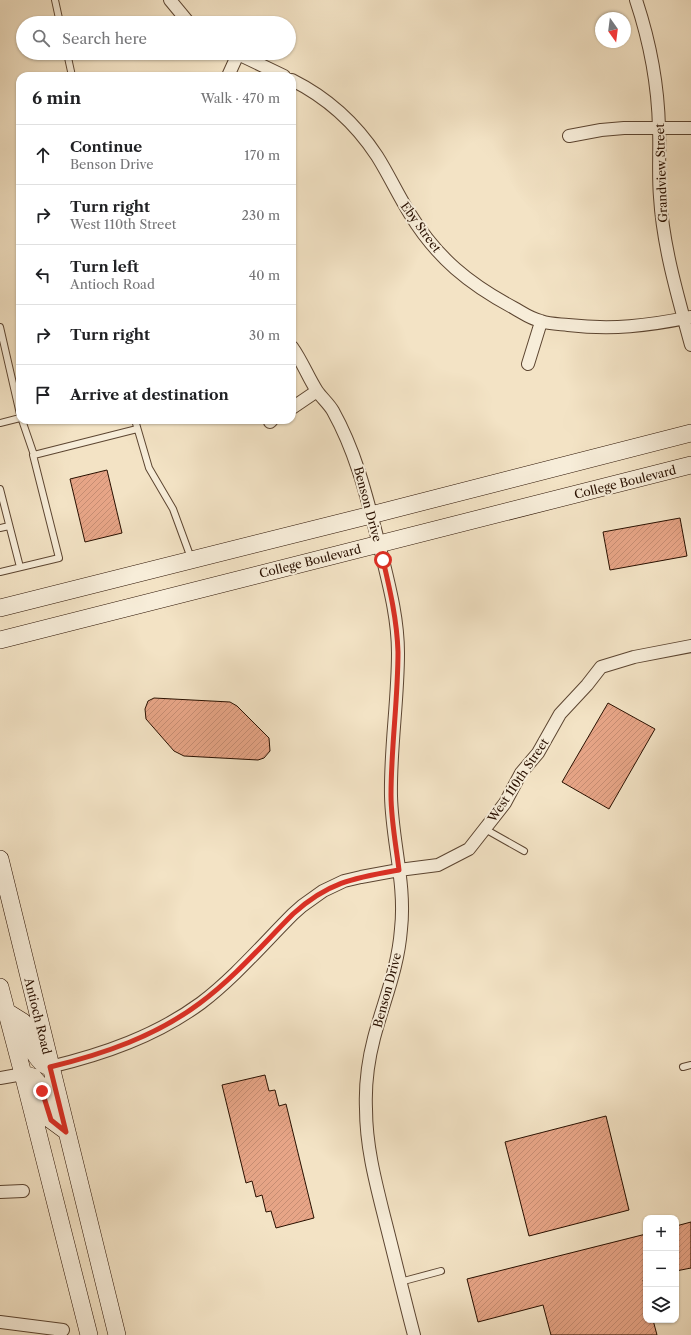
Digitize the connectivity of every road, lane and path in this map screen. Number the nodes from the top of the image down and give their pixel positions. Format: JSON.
{"nodes":[{"id":1,"x":55,"y":0,"type":"edge"},
{"id":2,"x":170,"y":0,"type":"edge"},
{"id":3,"x":636,"y":0,"type":"edge"},
{"id":4,"x":58,"y":16,"type":"edge"},
{"id":5,"x":183,"y":16,"type":"edge"},
{"id":6,"x":69,"y":60,"type":"edge"},
{"id":7,"x":235,"y":60,"type":"edge"},
{"id":8,"x":250,"y":60,"type":"edge"},
{"id":9,"x":71,"y":72,"type":"edge"},
{"id":10,"x":230,"y":72,"type":"edge"},
{"id":11,"x":275,"y":72,"type":"edge"},
{"id":12,"x":296,"y":82,"type":"edge"},
{"id":13,"x":660,"y":128,"type":"junction"},
{"id":14,"x":691,"y":128,"type":"edge"},
{"id":15,"x":568,"y":136,"type":"dead end"},
{"id":16,"x":688,"y":317,"type":"edge"},
{"id":17,"x":541,"y":322,"type":"junction"},
{"id":18,"x":0,"y":327,"type":"edge"},
{"id":19,"x":691,"y":345,"type":"edge"},
{"id":20,"x":296,"y":353,"type":"edge"},
{"id":21,"x":528,"y":364,"type":"dead end"},
{"id":22,"x":317,"y":392,"type":"junction"},
{"id":23,"x":16,"y":397,"type":"edge"},
{"id":24,"x":296,"y":405,"type":"edge"},
{"id":25,"x":16,"y":420,"type":"edge"},
{"id":26,"x":0,"y":423,"type":"edge"},
{"id":27,"x":23,"y":424,"type":"edge"},
{"id":28,"x":136,"y":424,"type":"edge"},
{"id":29,"x":137,"y":429,"type":"junction"},
{"id":30,"x":691,"y":433,"type":"edge"},
{"id":31,"x":33,"y":455,"type":"junction"},
{"id":32,"x":691,"y":465,"type":"edge"},
{"id":33,"x":0,"y":489,"type":"edge"},
{"id":34,"x":371,"y":515,"type":"junction"},
{"id":35,"x":9,"y":526,"type":"junction"},
{"id":36,"x":0,"y":528,"type":"edge"},
{"id":37,"x":379,"y":544,"type":"junction"},
{"id":38,"x":191,"y":560,"type":"junction"},
{"id":39,"x":20,"y":567,"type":"junction"},
{"id":40,"x":0,"y":572,"type":"edge"},
{"id":41,"x":0,"y":608,"type":"edge"},
{"id":42,"x":0,"y":640,"type":"edge"},
{"id":43,"x":691,"y":646,"type":"edge"},
{"id":44,"x":485,"y":829,"type":"junction"},
{"id":45,"x":524,"y":851,"type":"dead end"},
{"id":46,"x":0,"y":859,"type":"edge"},
{"id":47,"x":399,"y":870,"type":"junction"},
{"id":48,"x":0,"y":987,"type":"edge"},
{"id":49,"x":7,"y":1012,"type":"junction"},
{"id":50,"x":691,"y":1065,"type":"edge"},
{"id":51,"x":50,"y":1067,"type":"junction"},
{"id":52,"x":683,"y":1067,"type":"dead end"},
{"id":53,"x":23,"y":1074,"type":"junction"},
{"id":54,"x":0,"y":1078,"type":"edge"},
{"id":55,"x":66,"y":1132,"type":"junction"},
{"id":56,"x":0,"y":1192,"type":"edge"},
{"id":57,"x":23,"y":1192,"type":"dead end"},
{"id":58,"x":441,"y":1271,"type":"dead end"},
{"id":59,"x":400,"y":1282,"type":"junction"},
{"id":60,"x":0,"y":1322,"type":"edge"},
{"id":61,"x":63,"y":1330,"type":"dead end"},
{"id":62,"x":89,"y":1335,"type":"edge"},
{"id":63,"x":117,"y":1335,"type":"edge"},
{"id":64,"x":414,"y":1335,"type":"edge"}],
"edges":[{"from":1,"to":4,"type":"lane"},
{"from":2,"to":5,"type":"street"},
{"from":3,"to":13,"type":"street","name":"Grandview Street"},
{"from":6,"to":9,"type":"lane"},
{"from":7,"to":10,"type":"street"},
{"from":8,"to":11,"type":"street"},
{"from":12,"to":17,"type":"street","name":"Eby Street"},
{"from":13,"to":14,"type":"street"},
{"from":13,"to":15,"type":"street"},
{"from":13,"to":16,"type":"street","name":"Grandview Street"},
{"from":16,"to":17,"type":"street","name":"Eby Street"},
{"from":16,"to":19,"type":"street","name":"Grandview Street"},
{"from":17,"to":21,"type":"street"},
{"from":18,"to":23,"type":"lane"},
{"from":20,"to":22,"type":"street","name":"Benson Drive"},
{"from":22,"to":24,"type":"street"},
{"from":22,"to":34,"type":"street","name":"Benson Drive"},
{"from":25,"to":26,"type":"lane"},
{"from":27,"to":31,"type":"lane"},
{"from":28,"to":29,"type":"lane"},
{"from":29,"to":31,"type":"lane"},
{"from":29,"to":38,"type":"lane"},
{"from":30,"to":34,"type":"main road"},
{"from":31,"to":39,"type":"lane"},
{"from":32,"to":37,"type":"main road","name":"College Boulevard"},
{"from":33,"to":35,"type":"lane"},
{"from":34,"to":37,"type":"street","name":"Benson Drive"},
{"from":34,"to":38,"type":"main road"},
{"from":35,"to":36,"type":"lane"},
{"from":35,"to":39,"type":"lane"},
{"from":37,"to":42,"type":"main road","name":"College Boulevard"},
{"from":37,"to":47,"type":"street","name":"Benson Drive"},
{"from":38,"to":41,"type":"main road"},
{"from":39,"to":40,"type":"lane"},
{"from":43,"to":44,"type":"street","name":"West 110th Street"},
{"from":44,"to":45,"type":"lane"},
{"from":44,"to":47,"type":"street","name":"West 110th Street"},
{"from":46,"to":51,"type":"main road","name":"Antioch Road"},
{"from":47,"to":51,"type":"street","name":"West 110th Street"},
{"from":47,"to":59,"type":"street","name":"Benson Drive"},
{"from":48,"to":49,"type":"main road"},
{"from":49,"to":51,"type":"main road"},
{"from":49,"to":53,"type":"main road"},
{"from":50,"to":52,"type":"lane"},
{"from":51,"to":55,"type":"main road","name":"Antioch Road"},
{"from":53,"to":54,"type":"street"},
{"from":53,"to":55,"type":"main road"},
{"from":53,"to":62,"type":"main road"},
{"from":55,"to":63,"type":"main road","name":"Antioch Road"},
{"from":56,"to":57,"type":"street"},
{"from":58,"to":59,"type":"lane"},
{"from":59,"to":64,"type":"street","name":"Benson Drive"},
{"from":60,"to":61,"type":"street"}]}
